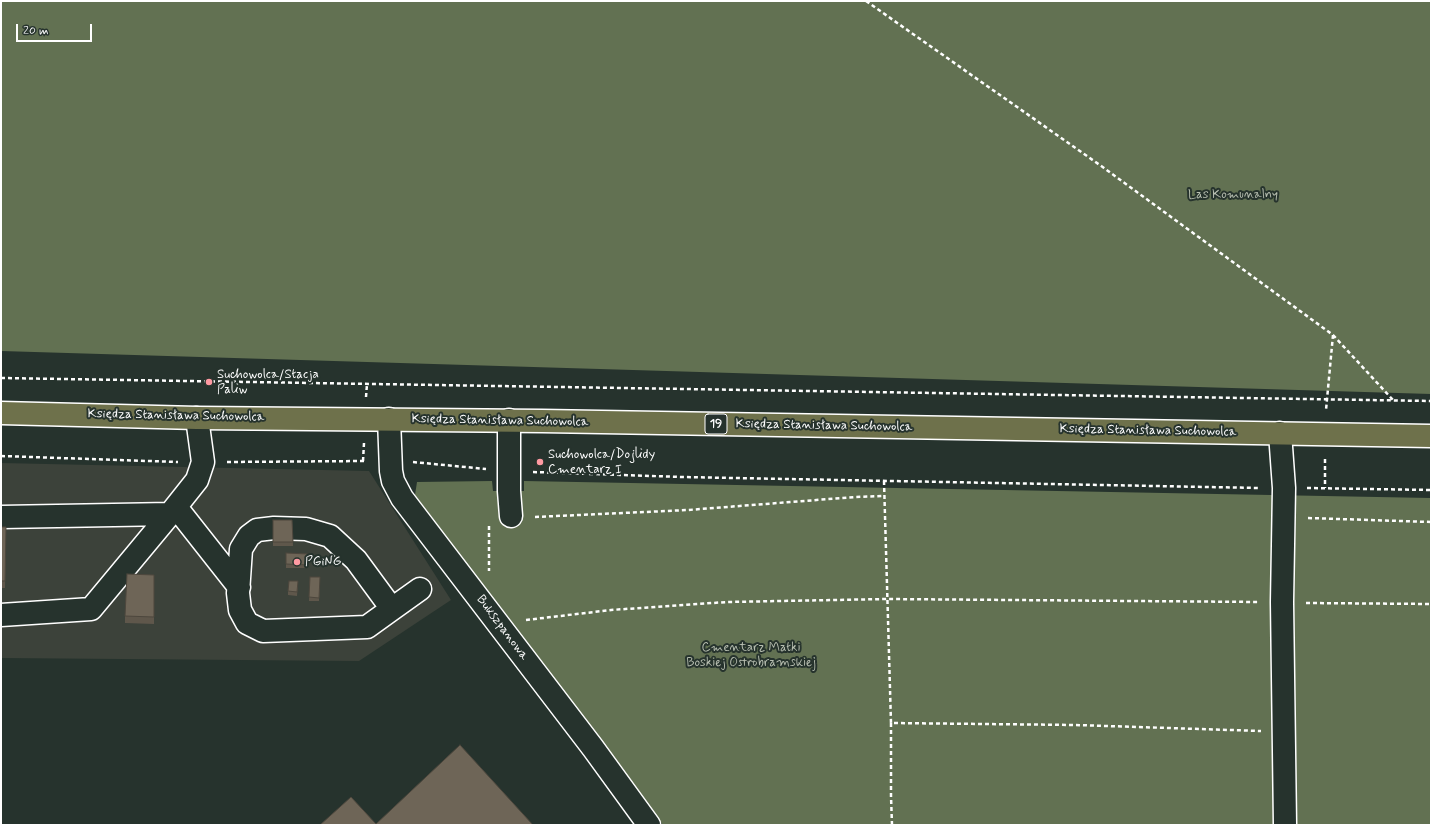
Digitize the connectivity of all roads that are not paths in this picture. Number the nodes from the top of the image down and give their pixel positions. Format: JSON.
{"nodes":[{"id":1,"x":1,"y":413,"type":"edge"},
{"id":2,"x":197,"y":418,"type":"junction"},
{"id":3,"x":389,"y":419,"type":"junction"},
{"id":4,"x":509,"y":420,"type":"junction"},
{"id":5,"x":1280,"y":433,"type":"junction"},
{"id":6,"x":1431,"y":436,"type":"edge"},
{"id":7,"x":173,"y":510,"type":"junction"},
{"id":8,"x":511,"y":516,"type":"road end"},
{"id":9,"x":1,"y":517,"type":"edge"},
{"id":10,"x":239,"y":587,"type":"junction"},
{"id":11,"x":420,"y":589,"type":"dead end"},
{"id":12,"x":392,"y":609,"type":"junction"},
{"id":13,"x":1,"y":614,"type":"edge"},
{"id":14,"x":649,"y":825,"type":"edge"},
{"id":15,"x":1285,"y":825,"type":"edge"}],
"edges":[{"from":1,"to":2,"type":"highway","name":"Księdza Stanisława Suchowolca","number":"19"},
{"from":2,"to":3,"type":"highway","name":"Księdza Stanisława Suchowolca","number":"19"},
{"from":2,"to":7,"type":"street"},
{"from":3,"to":4,"type":"highway","name":"Księdza Stanisława Suchowolca","number":"19"},
{"from":3,"to":14,"type":"street","name":"Bukszpanowa"},
{"from":4,"to":5,"type":"highway","name":"Księdza Stanisława Suchowolca","number":"19"},
{"from":4,"to":8,"type":"street"},
{"from":5,"to":6,"type":"highway","name":"Księdza Stanisława Suchowolca","number":"19"},
{"from":5,"to":15,"type":"street"},
{"from":7,"to":9,"type":"street"},
{"from":7,"to":10,"type":"street"},
{"from":7,"to":13,"type":"street"},
{"from":10,"to":12,"type":"street"},
{"from":10,"to":12,"type":"street"},
{"from":11,"to":12,"type":"street"}]}
